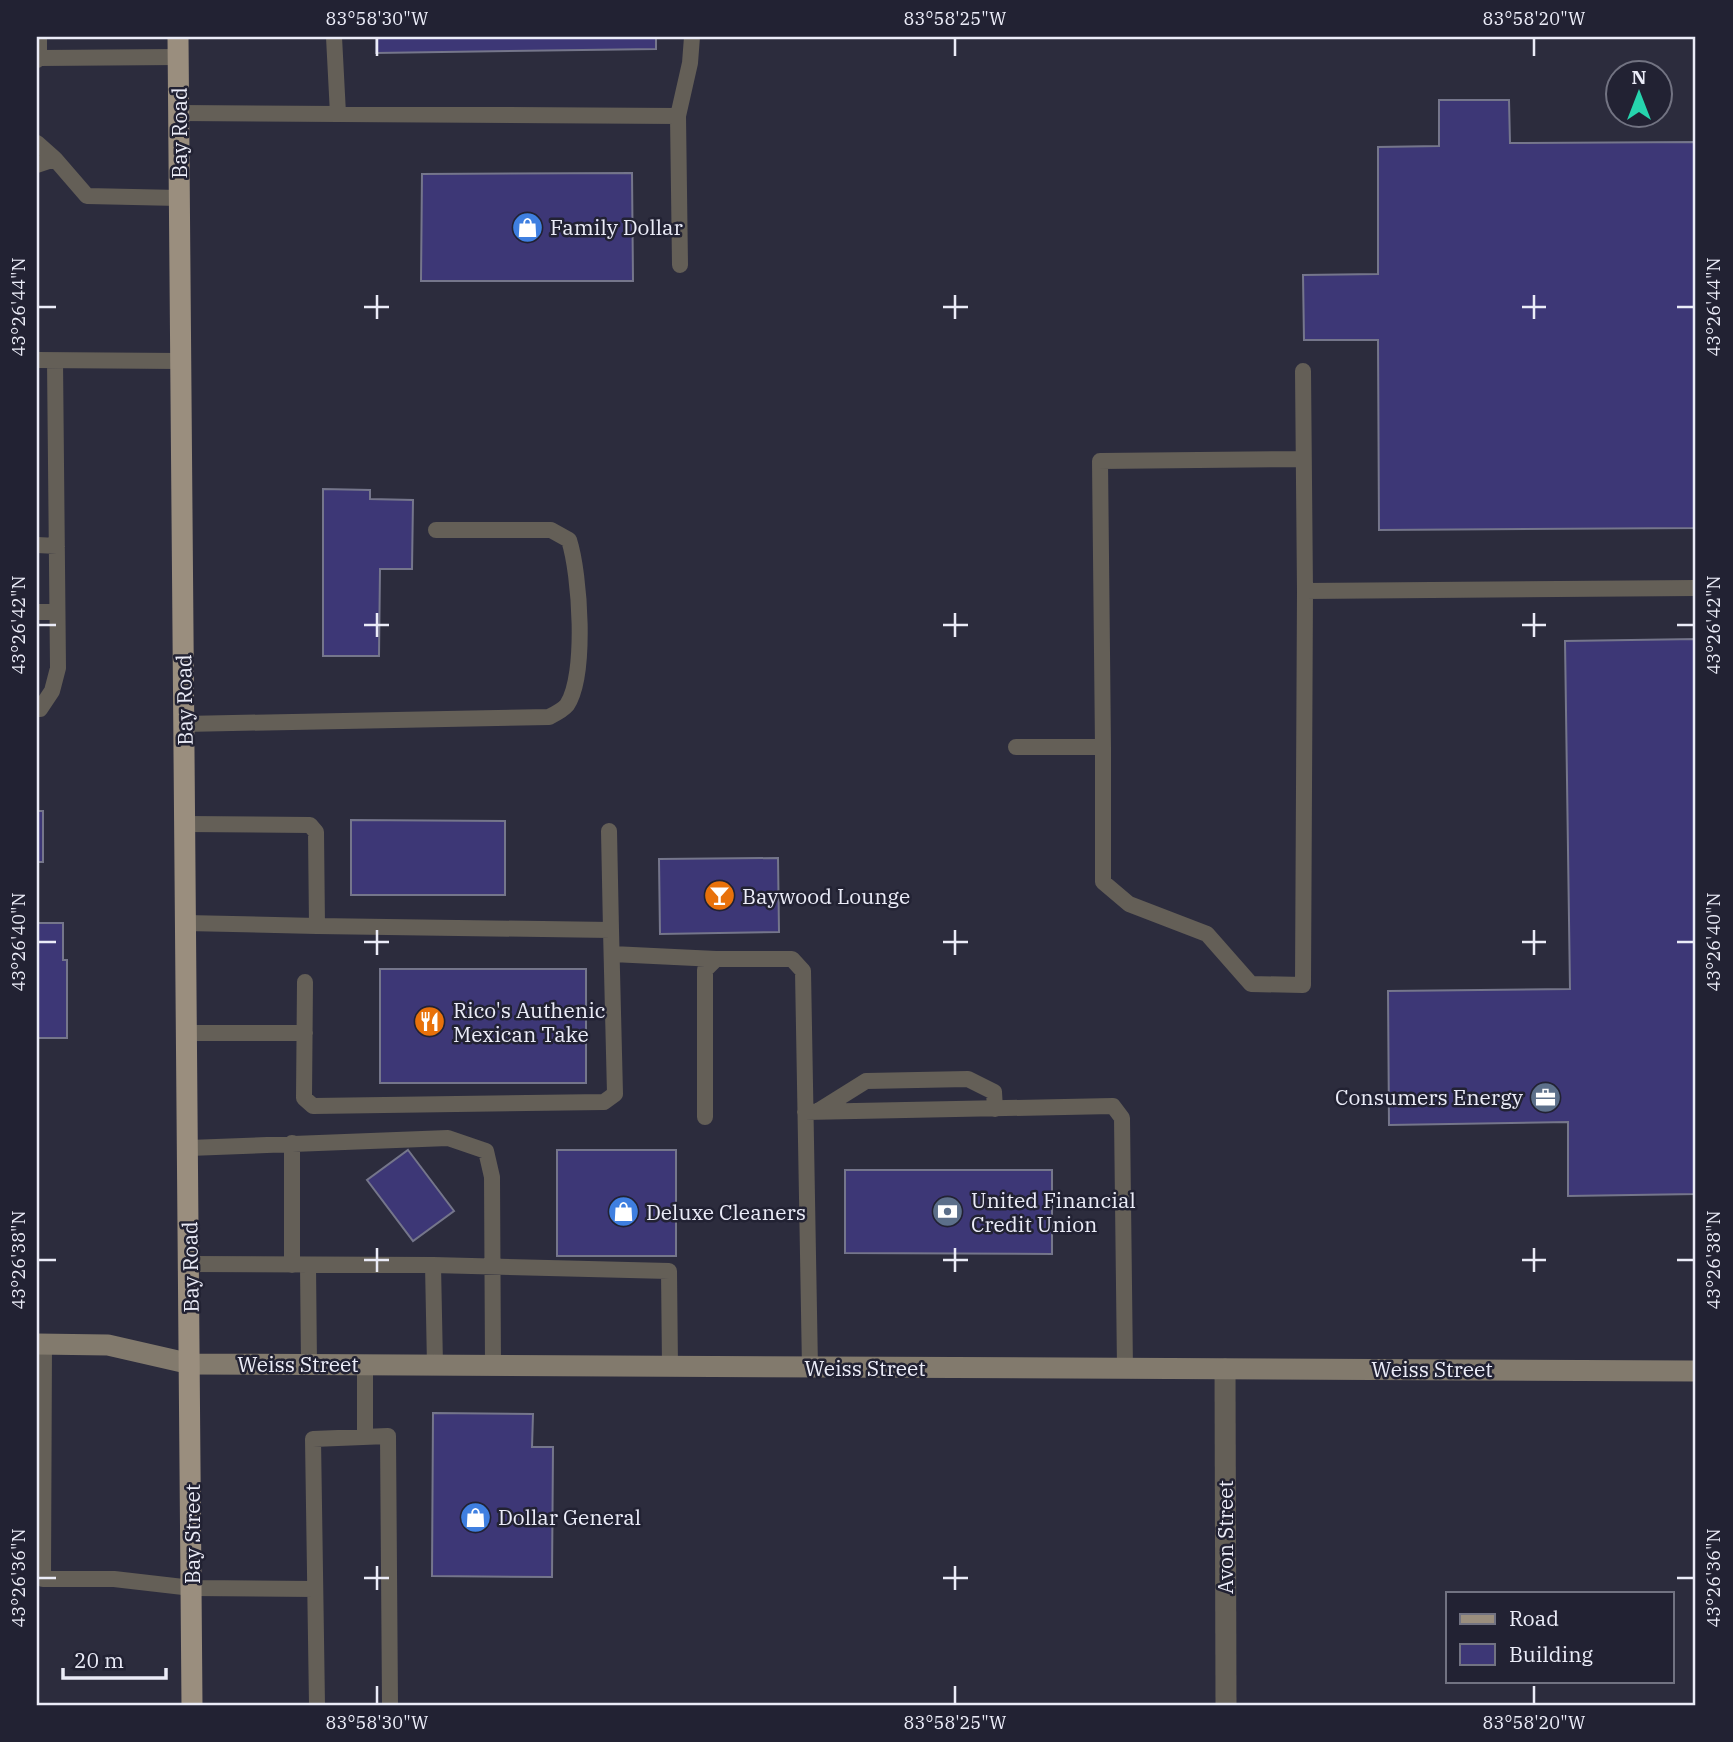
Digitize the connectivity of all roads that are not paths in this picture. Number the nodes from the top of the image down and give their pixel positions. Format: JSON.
{"nodes":[{"id":1,"x":39,"y":37,"type":"edge"},
{"id":2,"x":334,"y":37,"type":"edge"},
{"id":3,"x":692,"y":37,"type":"edge"},
{"id":4,"x":178,"y":47,"type":"edge"},
{"id":5,"x":38,"y":59,"type":"edge"},
{"id":6,"x":179,"y":113,"type":"junction"},
{"id":7,"x":338,"y":114,"type":"junction"},
{"id":8,"x":678,"y":116,"type":"junction"},
{"id":9,"x":37,"y":143,"type":"edge"},
{"id":10,"x":55,"y":159,"type":"junction"},
{"id":11,"x":37,"y":165,"type":"edge"},
{"id":12,"x":179,"y":198,"type":"junction"},
{"id":13,"x":680,"y":265,"type":"dead end"},
{"id":14,"x":37,"y":360,"type":"edge"},
{"id":15,"x":55,"y":361,"type":"junction"},
{"id":16,"x":180,"y":361,"type":"junction"},
{"id":17,"x":1303,"y":372,"type":"dead end"},
{"id":18,"x":1303,"y":459,"type":"junction"},
{"id":19,"x":436,"y":530,"type":"dead end"},
{"id":20,"x":37,"y":545,"type":"edge"},
{"id":21,"x":57,"y":546,"type":"junction"},
{"id":22,"x":1696,"y":588,"type":"edge"},
{"id":23,"x":1305,"y":591,"type":"junction"},
{"id":24,"x":37,"y":612,"type":"edge"},
{"id":25,"x":57,"y":612,"type":"junction"},
{"id":26,"x":37,"y":709,"type":"edge"},
{"id":27,"x":184,"y":724,"type":"junction"},
{"id":28,"x":1016,"y":747,"type":"dead end"},
{"id":29,"x":1102,"y":747,"type":"junction"},
{"id":30,"x":185,"y":824,"type":"junction"},
{"id":31,"x":609,"y":831,"type":"dead end"},
{"id":32,"x":186,"y":923,"type":"junction"},
{"id":33,"x":317,"y":926,"type":"junction"},
{"id":34,"x":611,"y":930,"type":"junction"},
{"id":35,"x":612,"y":954,"type":"junction"},
{"id":36,"x":716,"y":959,"type":"junction"},
{"id":37,"x":305,"y":982,"type":"dead end"},
{"id":38,"x":305,"y":1032,"type":"junction"},
{"id":39,"x":188,"y":1033,"type":"junction"},
{"id":40,"x":995,"y":1109,"type":"junction"},
{"id":41,"x":811,"y":1112,"type":"junction"},
{"id":42,"x":705,"y":1116,"type":"dead end"},
{"id":43,"x":292,"y":1143,"type":"junction"},
{"id":44,"x":189,"y":1148,"type":"junction"},
{"id":45,"x":190,"y":1264,"type":"junction"},
{"id":46,"x":300,"y":1265,"type":"junction"},
{"id":47,"x":433,"y":1265,"type":"junction"},
{"id":48,"x":493,"y":1265,"type":"junction"},
{"id":49,"x":40,"y":1344,"type":"edge"},
{"id":50,"x":191,"y":1364,"type":"junction"},
{"id":51,"x":309,"y":1364,"type":"junction"},
{"id":52,"x":365,"y":1365,"type":"junction"},
{"id":53,"x":435,"y":1365,"type":"junction"},
{"id":54,"x":493,"y":1365,"type":"junction"},
{"id":55,"x":670,"y":1367,"type":"junction"},
{"id":56,"x":810,"y":1368,"type":"junction"},
{"id":57,"x":1125,"y":1369,"type":"junction"},
{"id":58,"x":1225,"y":1369,"type":"junction"},
{"id":59,"x":1696,"y":1371,"type":"edge"},
{"id":60,"x":365,"y":1436,"type":"junction"},
{"id":61,"x":192,"y":1588,"type":"junction"},
{"id":62,"x":315,"y":1589,"type":"junction"},
{"id":63,"x":192,"y":1705,"type":"edge"},
{"id":64,"x":317,"y":1705,"type":"edge"},
{"id":65,"x":390,"y":1705,"type":"edge"},
{"id":66,"x":1226,"y":1705,"type":"edge"}],
"edges":[{"from":1,"to":5,"type":"lane"},
{"from":2,"to":7,"type":"lane"},
{"from":3,"to":8,"type":"lane"},
{"from":4,"to":5,"type":"lane"},
{"from":4,"to":6,"type":"main road","name":"Bay Road"},
{"from":6,"to":7,"type":"lane"},
{"from":6,"to":12,"type":"main road","name":"Bay Road"},
{"from":7,"to":8,"type":"lane"},
{"from":8,"to":13,"type":"lane"},
{"from":9,"to":10,"type":"lane"},
{"from":10,"to":11,"type":"lane"},
{"from":10,"to":12,"type":"lane"},
{"from":12,"to":16,"type":"main road","name":"Bay Road"},
{"from":14,"to":15,"type":"lane"},
{"from":15,"to":16,"type":"lane"},
{"from":15,"to":21,"type":"lane"},
{"from":16,"to":27,"type":"main road","name":"Bay Road"},
{"from":17,"to":18,"type":"lane"},
{"from":18,"to":23,"type":"lane"},
{"from":18,"to":29,"type":"lane"},
{"from":19,"to":27,"type":"lane"},
{"from":20,"to":21,"type":"lane"},
{"from":21,"to":25,"type":"lane"},
{"from":22,"to":23,"type":"lane"},
{"from":23,"to":29,"type":"lane"},
{"from":24,"to":25,"type":"lane"},
{"from":25,"to":26,"type":"lane"},
{"from":27,"to":30,"type":"main road","name":"Bay Road"},
{"from":28,"to":29,"type":"lane"},
{"from":30,"to":32,"type":"main road","name":"Bay Road"},
{"from":30,"to":33,"type":"lane"},
{"from":31,"to":34,"type":"lane"},
{"from":32,"to":33,"type":"lane"},
{"from":32,"to":39,"type":"main road","name":"Bay Road"},
{"from":33,"to":34,"type":"lane"},
{"from":34,"to":35,"type":"lane"},
{"from":35,"to":36,"type":"lane"},
{"from":35,"to":38,"type":"lane"},
{"from":36,"to":41,"type":"lane"},
{"from":36,"to":42,"type":"lane"},
{"from":37,"to":38,"type":"lane"},
{"from":38,"to":39,"type":"lane"},
{"from":39,"to":44,"type":"main road","name":"Bay Road"},
{"from":40,"to":41,"type":"lane"},
{"from":40,"to":41,"type":"lane"},
{"from":40,"to":57,"type":"lane"},
{"from":41,"to":56,"type":"lane"},
{"from":43,"to":44,"type":"lane"},
{"from":43,"to":46,"type":"lane"},
{"from":43,"to":48,"type":"lane"},
{"from":44,"to":45,"type":"main road","name":"Bay Road"},
{"from":45,"to":46,"type":"lane"},
{"from":45,"to":50,"type":"main road","name":"Bay Road"},
{"from":46,"to":47,"type":"lane"},
{"from":46,"to":51,"type":"lane"},
{"from":47,"to":48,"type":"lane"},
{"from":47,"to":53,"type":"lane"},
{"from":48,"to":54,"type":"lane"},
{"from":48,"to":55,"type":"lane"},
{"from":49,"to":50,"type":"street","name":"Weiss Street"},
{"from":49,"to":61,"type":"lane"},
{"from":50,"to":51,"type":"street","name":"Weiss Street"},
{"from":50,"to":61,"type":"main road","name":"Bay Street"},
{"from":51,"to":52,"type":"street","name":"Weiss Street"},
{"from":52,"to":53,"type":"street","name":"Weiss Street"},
{"from":52,"to":60,"type":"lane"},
{"from":53,"to":54,"type":"street","name":"Weiss Street"},
{"from":54,"to":55,"type":"street","name":"Weiss Street"},
{"from":55,"to":56,"type":"street","name":"Weiss Street"},
{"from":56,"to":57,"type":"street","name":"Weiss Street"},
{"from":57,"to":58,"type":"street","name":"Weiss Street"},
{"from":58,"to":59,"type":"street","name":"Weiss Street"},
{"from":58,"to":66,"type":"street","name":"Avon Street"},
{"from":60,"to":62,"type":"lane"},
{"from":60,"to":65,"type":"lane"},
{"from":61,"to":62,"type":"lane"},
{"from":61,"to":63,"type":"main road","name":"Bay Street"},
{"from":62,"to":64,"type":"lane"}]}
